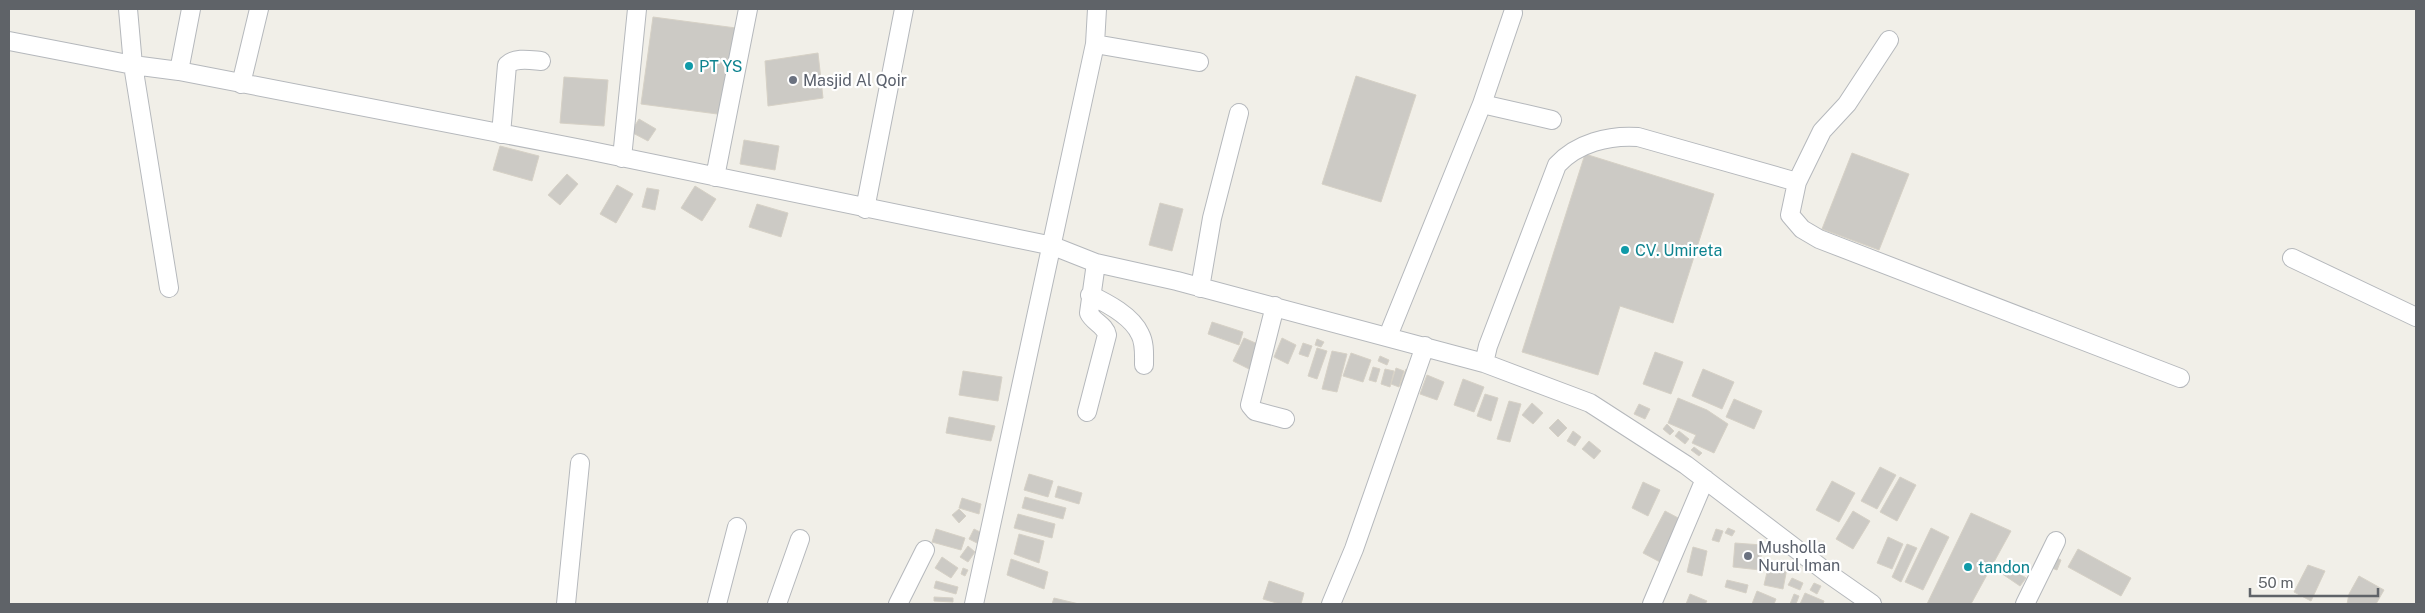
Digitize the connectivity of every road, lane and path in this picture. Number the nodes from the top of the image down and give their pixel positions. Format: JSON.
{"nodes":[{"id":1,"x":128,"y":9,"type":"edge"},
{"id":2,"x":191,"y":9,"type":"edge"},
{"id":3,"x":259,"y":9,"type":"edge"},
{"id":4,"x":637,"y":9,"type":"edge"},
{"id":5,"x":748,"y":9,"type":"edge"},
{"id":6,"x":904,"y":9,"type":"edge"},
{"id":7,"x":1098,"y":9,"type":"edge"},
{"id":8,"x":1513,"y":13,"type":"dead end"},
{"id":9,"x":1890,"y":40,"type":"dead end"},
{"id":10,"x":9,"y":41,"type":"edge"},
{"id":11,"x":1095,"y":44,"type":"junction"},
{"id":12,"x":541,"y":61,"type":"dead end"},
{"id":13,"x":1199,"y":62,"type":"dead end"},
{"id":14,"x":133,"y":65,"type":"junction"},
{"id":15,"x":179,"y":71,"type":"junction"},
{"id":16,"x":241,"y":84,"type":"junction"},
{"id":17,"x":1482,"y":104,"type":"junction"},
{"id":18,"x":1239,"y":113,"type":"dead end"},
{"id":19,"x":1552,"y":120,"type":"dead end"},
{"id":20,"x":501,"y":134,"type":"junction"},
{"id":21,"x":622,"y":158,"type":"junction"},
{"id":22,"x":715,"y":178,"type":"junction"},
{"id":23,"x":1797,"y":182,"type":"junction"},
{"id":24,"x":865,"y":209,"type":"junction"},
{"id":25,"x":1053,"y":246,"type":"junction"},
{"id":26,"x":2292,"y":258,"type":"dead end"},
{"id":27,"x":1096,"y":263,"type":"junction"},
{"id":28,"x":169,"y":288,"type":"dead end"},
{"id":29,"x":1200,"y":288,"type":"junction"},
{"id":30,"x":1090,"y":295,"type":"junction"},
{"id":31,"x":1275,"y":306,"type":"junction"},
{"id":32,"x":2416,"y":317,"type":"edge"},
{"id":33,"x":1388,"y":336,"type":"junction"},
{"id":34,"x":1425,"y":346,"type":"junction"},
{"id":35,"x":1484,"y":363,"type":"junction"},
{"id":36,"x":1144,"y":366,"type":"dead end"},
{"id":37,"x":2180,"y":378,"type":"dead end"},
{"id":38,"x":1088,"y":412,"type":"dead end"},
{"id":39,"x":1285,"y":418,"type":"dead end"},
{"id":40,"x":580,"y":463,"type":"dead end"},
{"id":41,"x":1705,"y":479,"type":"junction"},
{"id":42,"x":737,"y":527,"type":"dead end"},
{"id":43,"x":800,"y":539,"type":"dead end"},
{"id":44,"x":2056,"y":541,"type":"dead end"},
{"id":45,"x":925,"y":550,"type":"dead end"},
{"id":46,"x":566,"y":604,"type":"edge"},
{"id":47,"x":717,"y":604,"type":"edge"},
{"id":48,"x":777,"y":604,"type":"edge"},
{"id":49,"x":898,"y":604,"type":"edge"},
{"id":50,"x":974,"y":604,"type":"edge"},
{"id":51,"x":1331,"y":604,"type":"edge"},
{"id":52,"x":1652,"y":604,"type":"edge"},
{"id":53,"x":1872,"y":604,"type":"edge"},
{"id":54,"x":2025,"y":604,"type":"edge"}],
"edges":[{"from":1,"to":14,"type":"street"},
{"from":2,"to":15,"type":"street"},
{"from":3,"to":16,"type":"street"},
{"from":4,"to":21,"type":"street"},
{"from":5,"to":22,"type":"street"},
{"from":6,"to":24,"type":"street"},
{"from":7,"to":11,"type":"street"},
{"from":8,"to":17,"type":"street"},
{"from":9,"to":23,"type":"street"},
{"from":10,"to":14,"type":"street"},
{"from":11,"to":13,"type":"street"},
{"from":11,"to":25,"type":"street"},
{"from":12,"to":20,"type":"street"},
{"from":14,"to":15,"type":"street"},
{"from":14,"to":28,"type":"street"},
{"from":15,"to":16,"type":"street"},
{"from":16,"to":20,"type":"street"},
{"from":17,"to":19,"type":"street"},
{"from":17,"to":33,"type":"street"},
{"from":18,"to":29,"type":"street"},
{"from":20,"to":21,"type":"street"},
{"from":21,"to":22,"type":"street"},
{"from":22,"to":24,"type":"street"},
{"from":23,"to":35,"type":"street"},
{"from":23,"to":37,"type":"street"},
{"from":24,"to":25,"type":"street"},
{"from":25,"to":27,"type":"street"},
{"from":25,"to":50,"type":"street"},
{"from":26,"to":32,"type":"street"},
{"from":27,"to":29,"type":"street"},
{"from":27,"to":30,"type":"street"},
{"from":29,"to":31,"type":"street"},
{"from":30,"to":36,"type":"street"},
{"from":30,"to":38,"type":"street"},
{"from":31,"to":33,"type":"street"},
{"from":31,"to":39,"type":"street"},
{"from":33,"to":34,"type":"street"},
{"from":34,"to":35,"type":"street"},
{"from":34,"to":51,"type":"street"},
{"from":35,"to":41,"type":"street"},
{"from":40,"to":46,"type":"street"},
{"from":41,"to":52,"type":"street"},
{"from":41,"to":53,"type":"street"},
{"from":42,"to":47,"type":"street"},
{"from":43,"to":48,"type":"street"},
{"from":44,"to":54,"type":"street"},
{"from":45,"to":49,"type":"street"}]}
